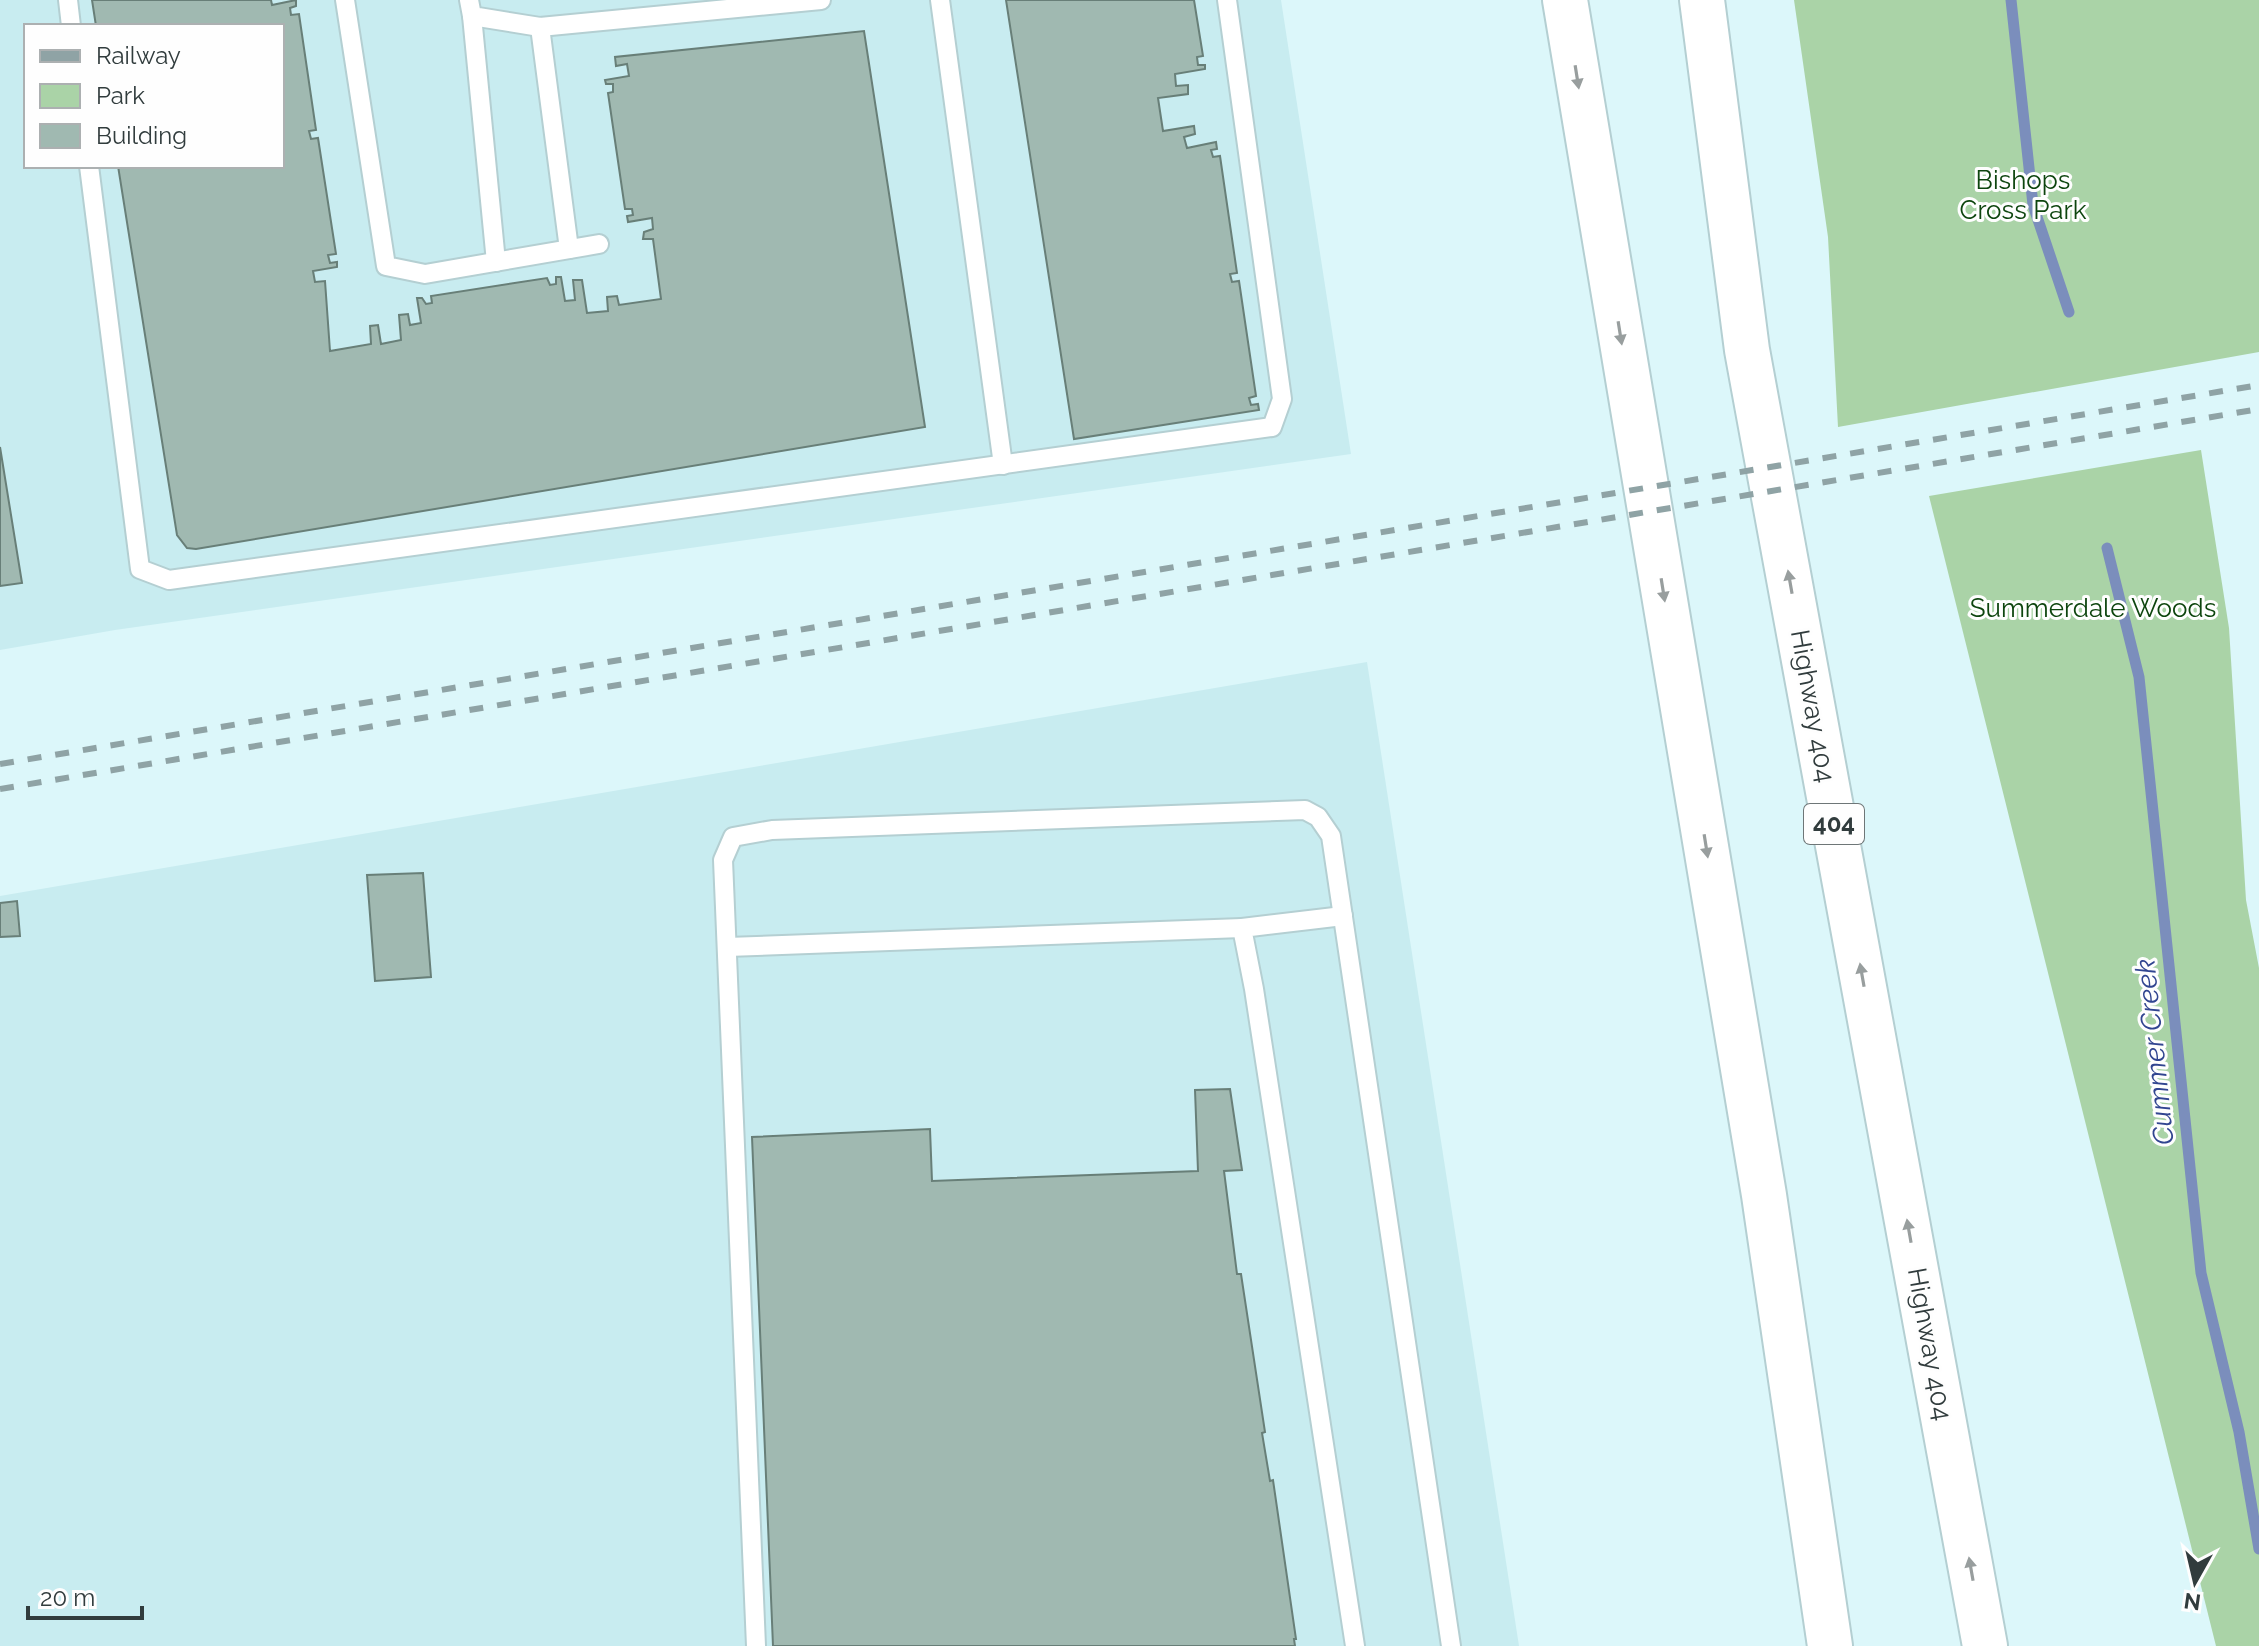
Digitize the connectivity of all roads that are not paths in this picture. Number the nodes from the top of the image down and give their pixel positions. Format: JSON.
{"nodes":[{"id":1,"x":68,"y":0,"type":"edge"},
{"id":2,"x":345,"y":0,"type":"edge"},
{"id":3,"x":821,"y":0,"type":"edge"},
{"id":4,"x":940,"y":0,"type":"edge"},
{"id":5,"x":1227,"y":0,"type":"edge"},
{"id":6,"x":1565,"y":0,"type":"edge"},
{"id":7,"x":1702,"y":0,"type":"edge"},
{"id":8,"x":471,"y":8,"type":"edge"},
{"id":9,"x":71,"y":24,"type":"edge"},
{"id":10,"x":540,"y":27,"type":"junction"},
{"id":11,"x":89,"y":168,"type":"edge"},
{"id":12,"x":599,"y":244,"type":"dead end"},
{"id":13,"x":569,"y":249,"type":"junction"},
{"id":14,"x":496,"y":262,"type":"junction"},
{"id":15,"x":1003,"y":465,"type":"junction"},
{"id":16,"x":1343,"y":916,"type":"junction"},
{"id":17,"x":1242,"y":928,"type":"junction"},
{"id":18,"x":727,"y":947,"type":"junction"},
{"id":19,"x":756,"y":1646,"type":"edge"},
{"id":20,"x":1355,"y":1646,"type":"edge"},
{"id":21,"x":1451,"y":1646,"type":"edge"},
{"id":22,"x":1830,"y":1646,"type":"edge"},
{"id":23,"x":1985,"y":1646,"type":"edge"}],
"edges":[{"from":1,"to":9,"type":"lane"},
{"from":2,"to":14,"type":"lane"},
{"from":3,"to":10,"type":"lane"},
{"from":4,"to":15,"type":"lane"},
{"from":5,"to":15,"type":"lane"},
{"from":6,"to":22,"type":"highway","one_way":true},
{"from":23,"to":7,"type":"highway","name":"Highway 404","number":"404","one_way":true},
{"from":8,"to":10,"type":"lane"},
{"from":8,"to":14,"type":"lane"},
{"from":10,"to":13,"type":"lane"},
{"from":11,"to":15,"type":"lane"},
{"from":12,"to":13,"type":"lane"},
{"from":13,"to":14,"type":"lane"},
{"from":16,"to":17,"type":"lane"},
{"from":16,"to":18,"type":"lane"},
{"from":16,"to":21,"type":"lane"},
{"from":17,"to":18,"type":"lane"},
{"from":17,"to":20,"type":"lane"},
{"from":18,"to":19,"type":"lane"}]}
